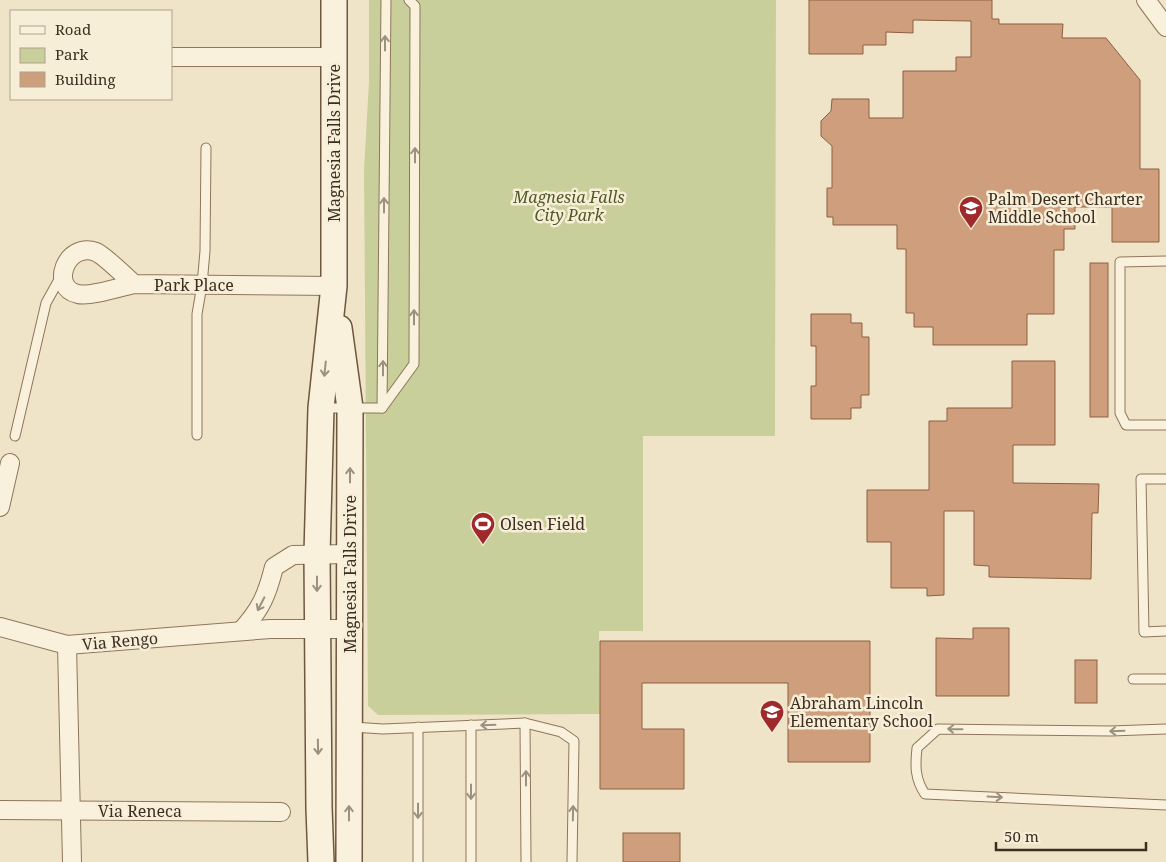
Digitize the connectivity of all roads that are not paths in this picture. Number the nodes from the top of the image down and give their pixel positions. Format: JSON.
{"nodes":[{"id":1,"x":334,"y":0,"type":"edge"},
{"id":2,"x":386,"y":0,"type":"edge"},
{"id":3,"x":409,"y":0,"type":"edge"},
{"id":4,"x":1146,"y":0,"type":"edge"},
{"id":5,"x":1166,"y":27,"type":"edge"},
{"id":6,"x":172,"y":57,"type":"edge"},
{"id":7,"x":334,"y":57,"type":"junction"},
{"id":8,"x":206,"y":148,"type":"dead end"},
{"id":9,"x":1166,"y":261,"type":"edge"},
{"id":10,"x":66,"y":266,"type":"junction"},
{"id":11,"x":134,"y":284,"type":"junction"},
{"id":12,"x":202,"y":285,"type":"junction"},
{"id":13,"x":334,"y":286,"type":"junction"},
{"id":14,"x":321,"y":408,"type":"junction"},
{"id":15,"x":350,"y":408,"type":"junction"},
{"id":16,"x":382,"y":408,"type":"junction"},
{"id":17,"x":1166,"y":425,"type":"edge"},
{"id":18,"x":197,"y":435,"type":"dead end"},
{"id":19,"x":15,"y":436,"type":"dead end"},
{"id":20,"x":10,"y":464,"type":"dead end"},
{"id":21,"x":1166,"y":479,"type":"edge"},
{"id":22,"x":0,"y":507,"type":"edge"},
{"id":23,"x":317,"y":554,"type":"junction"},
{"id":24,"x":350,"y":554,"type":"junction"},
{"id":25,"x":0,"y":627,"type":"edge"},
{"id":26,"x":350,"y":629,"type":"junction"},
{"id":27,"x":317,"y":630,"type":"junction"},
{"id":28,"x":241,"y":631,"type":"junction"},
{"id":29,"x":1166,"y":631,"type":"edge"},
{"id":30,"x":68,"y":645,"type":"junction"},
{"id":31,"x":1133,"y":679,"type":"dead end"},
{"id":32,"x":1166,"y":679,"type":"edge"},
{"id":33,"x":526,"y":724,"type":"junction"},
{"id":34,"x":470,"y":725,"type":"junction"},
{"id":35,"x":349,"y":727,"type":"junction"},
{"id":36,"x":418,"y":727,"type":"junction"},
{"id":37,"x":1166,"y":729,"type":"edge"},
{"id":38,"x":1166,"y":805,"type":"edge"},
{"id":39,"x":0,"y":810,"type":"edge"},
{"id":40,"x":70,"y":811,"type":"junction"},
{"id":41,"x":281,"y":812,"type":"dead end"},
{"id":42,"x":72,"y":862,"type":"edge"},
{"id":43,"x":321,"y":862,"type":"edge"},
{"id":44,"x":349,"y":862,"type":"edge"},
{"id":45,"x":418,"y":862,"type":"edge"},
{"id":46,"x":470,"y":862,"type":"edge"},
{"id":47,"x":526,"y":862,"type":"edge"},
{"id":48,"x":572,"y":862,"type":"edge"}],
"edges":[{"from":1,"to":7,"type":"street","name":"Magnesia Falls Drive"},
{"from":16,"to":2,"type":"lane","one_way":true},
{"from":16,"to":3,"type":"lane","one_way":true},
{"from":4,"to":5,"type":"street"},
{"from":6,"to":7,"type":"street"},
{"from":7,"to":13,"type":"street","name":"Magnesia Falls Drive"},
{"from":8,"to":12,"type":"lane"},
{"from":9,"to":17,"type":"lane"},
{"from":10,"to":11,"type":"street","name":"Park Place"},
{"from":10,"to":11,"type":"street"},
{"from":10,"to":19,"type":"lane"},
{"from":11,"to":12,"type":"street","name":"Park Place"},
{"from":12,"to":13,"type":"street","name":"Park Place"},
{"from":12,"to":18,"type":"lane"},
{"from":13,"to":14,"type":"street","name":"Magnesia Falls Drive","one_way":true},
{"from":13,"to":15,"type":"street","name":"Magnesia Falls Drive"},
{"from":14,"to":15,"type":"lane"},
{"from":14,"to":23,"type":"street","name":"Magnesia Falls Drive"},
{"from":15,"to":16,"type":"lane"},
{"from":24,"to":15,"type":"street","name":"Magnesia Falls Drive","one_way":true},
{"from":20,"to":22,"type":"street"},
{"from":21,"to":29,"type":"lane"},
{"from":23,"to":24,"type":"street"},
{"from":23,"to":27,"type":"street","name":"Magnesia Falls Drive","one_way":true},
{"from":23,"to":28,"type":"street","one_way":true},
{"from":24,"to":26,"type":"street","name":"Magnesia Falls Drive"},
{"from":25,"to":30,"type":"street","name":"Via Rengo"},
{"from":26,"to":27,"type":"street","name":"Via Rengo"},
{"from":26,"to":35,"type":"street","name":"Magnesia Falls Drive"},
{"from":27,"to":28,"type":"street","name":"Via Rengo"},
{"from":27,"to":43,"type":"street","name":"Magnesia Falls Drive","one_way":true},
{"from":28,"to":30,"type":"street","name":"Via Rengo"},
{"from":30,"to":40,"type":"street"},
{"from":31,"to":32,"type":"lane"},
{"from":33,"to":34,"type":"lane","one_way":true},
{"from":47,"to":33,"type":"lane","one_way":true},
{"from":48,"to":33,"type":"lane","one_way":true},
{"from":34,"to":36,"type":"lane"},
{"from":34,"to":46,"type":"lane","one_way":true},
{"from":35,"to":36,"type":"lane"},
{"from":44,"to":35,"type":"street","name":"Magnesia Falls Drive","one_way":true},
{"from":36,"to":45,"type":"lane","one_way":true},
{"from":37,"to":38,"type":"lane","one_way":true},
{"from":39,"to":40,"type":"street","name":"Via Reneca"},
{"from":40,"to":41,"type":"street","name":"Via Reneca"},
{"from":40,"to":42,"type":"street"}]}
